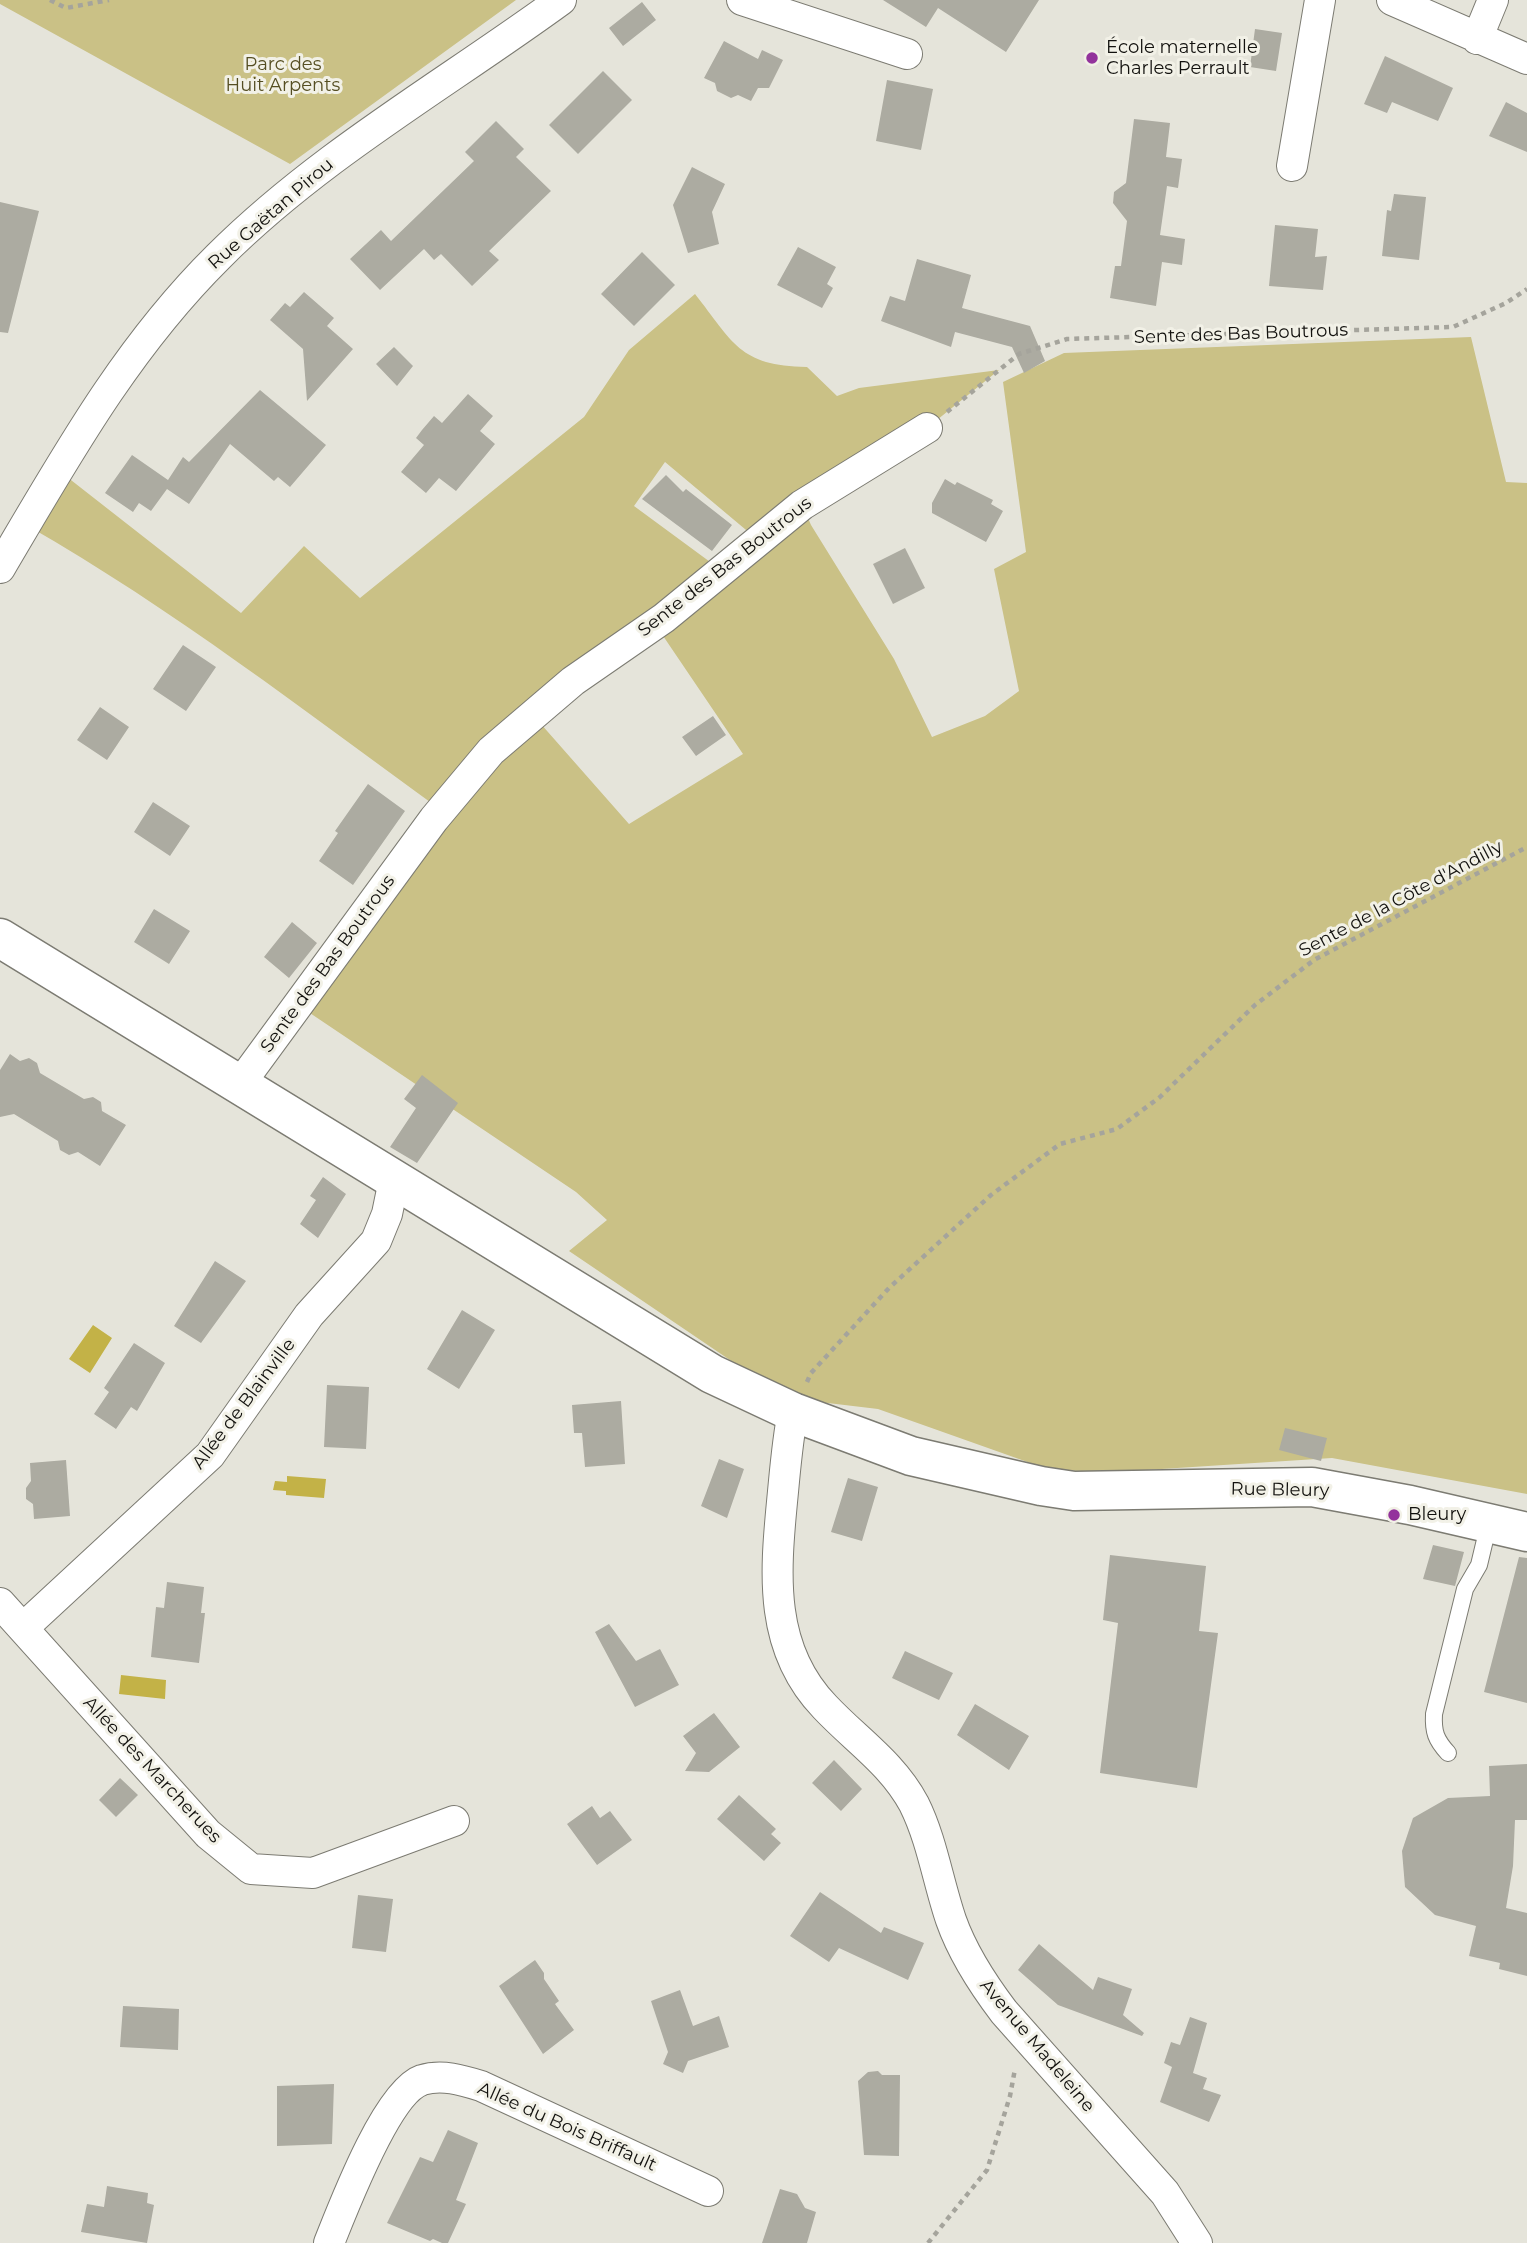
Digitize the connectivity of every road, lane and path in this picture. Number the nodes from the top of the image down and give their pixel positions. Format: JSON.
{"nodes":[{"id":1,"x":50,"y":0,"type":"edge"},
{"id":2,"x":109,"y":0,"type":"edge"},
{"id":3,"x":561,"y":0,"type":"edge"},
{"id":4,"x":742,"y":0,"type":"edge"},
{"id":5,"x":1320,"y":0,"type":"edge"},
{"id":6,"x":1392,"y":0,"type":"edge"},
{"id":7,"x":1493,"y":0,"type":"edge"},
{"id":8,"x":1477,"y":39,"type":"junction"},
{"id":9,"x":907,"y":54,"type":"dead end"},
{"id":10,"x":1527,"y":59,"type":"edge"},
{"id":11,"x":1292,"y":166,"type":"dead end"},
{"id":12,"x":1527,"y":289,"type":"edge"},
{"id":13,"x":927,"y":428,"type":"joint"},
{"id":14,"x":45,"y":492,"type":"junction"},
{"id":15,"x":0,"y":568,"type":"edge"},
{"id":16,"x":0,"y":591,"type":"edge"},
{"id":17,"x":1527,"y":847,"type":"edge"},
{"id":18,"x":0,"y":938,"type":"edge"},
{"id":19,"x":240,"y":1084,"type":"junction"},
{"id":20,"x":394,"y":1180,"type":"junction"},
{"id":21,"x":793,"y":1412,"type":"junction"},
{"id":22,"x":1489,"y":1518,"type":"junction"},
{"id":23,"x":1527,"y":1521,"type":"edge"},
{"id":24,"x":1527,"y":1532,"type":"edge"},
{"id":25,"x":0,"y":1602,"type":"edge"},
{"id":26,"x":23,"y":1628,"type":"junction"},
{"id":27,"x":1448,"y":1753,"type":"dead end"},
{"id":28,"x":454,"y":1821,"type":"dead end"},
{"id":29,"x":1010,"y":2096,"type":"dead end"},
{"id":30,"x":708,"y":2191,"type":"dead end"},
{"id":31,"x":329,"y":2243,"type":"edge"},
{"id":32,"x":928,"y":2243,"type":"edge"},
{"id":33,"x":1197,"y":2243,"type":"edge"}],
"edges":[{"from":1,"to":2,"type":"path"},
{"from":3,"to":14,"type":"street","name":"Rue Gaëtan Pirou"},
{"from":4,"to":9,"type":"street"},
{"from":5,"to":11,"type":"street"},
{"from":6,"to":8,"type":"street"},
{"from":7,"to":8,"type":"street"},
{"from":8,"to":10,"type":"street"},
{"from":12,"to":13,"type":"path","name":"Sente des Bas Boutrous"},
{"from":13,"to":19,"type":"street","name":"Sente des Bas Boutrous"},
{"from":14,"to":15,"type":"street","name":"Rue Gaëtan Pirou"},
{"from":14,"to":16,"type":"street","name":"Rue Gaëtan Pirou"},
{"from":17,"to":21,"type":"path","name":"Sente de la Côte d'Andilly"},
{"from":18,"to":19,"type":"street","name":"Rue Bleury"},
{"from":19,"to":20,"type":"street","name":"Rue Bleury"},
{"from":20,"to":21,"type":"street","name":"Rue Bleury"},
{"from":20,"to":26,"type":"street","name":"Allée de Blainville"},
{"from":21,"to":22,"type":"street","name":"Rue Bleury"},
{"from":21,"to":33,"type":"street","name":"Avenue Madeleine"},
{"from":22,"to":23,"type":"street"},
{"from":22,"to":24,"type":"street","name":"Rue Bleury"},
{"from":22,"to":27,"type":"lane"},
{"from":25,"to":26,"type":"street","name":"Allée des Marcherues"},
{"from":26,"to":28,"type":"street","name":"Allée des Marcherues"},
{"from":29,"to":32,"type":"path"},
{"from":30,"to":31,"type":"street","name":"Allée du Bois Briffault"}]}
